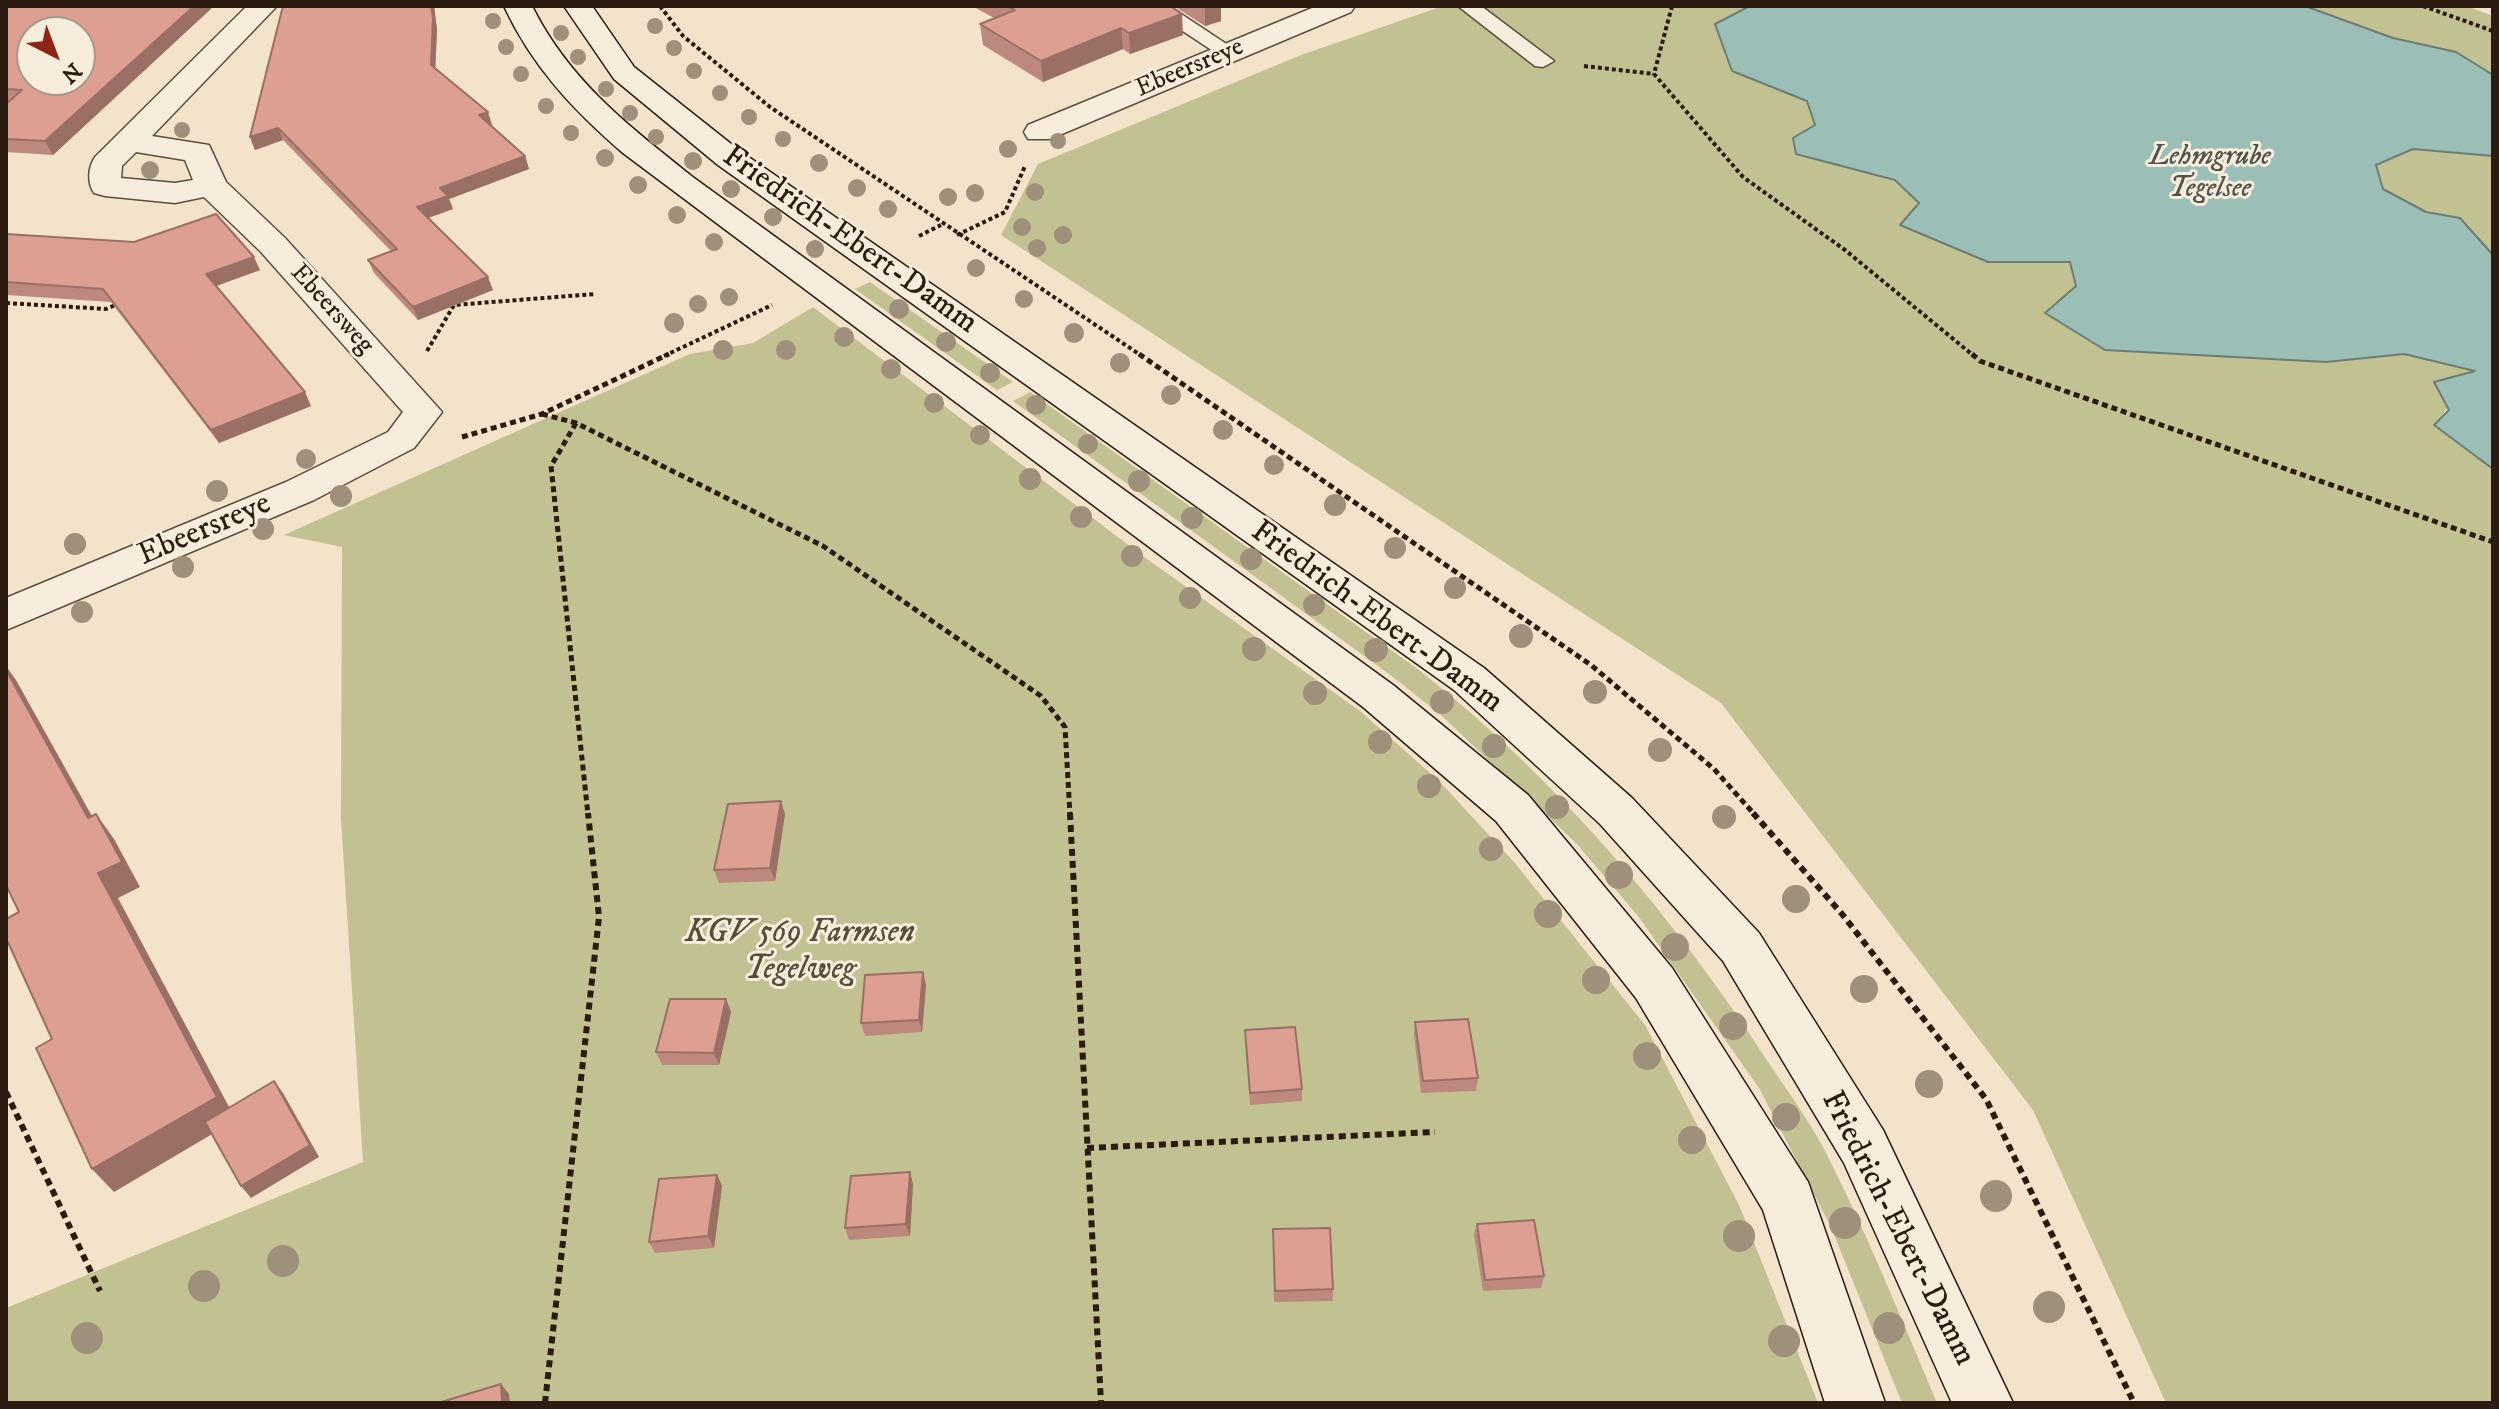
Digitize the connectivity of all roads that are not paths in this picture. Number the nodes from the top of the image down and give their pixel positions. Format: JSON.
{"nodes":[{"id":1,"x":263,"y":6,"type":"edge"},
{"id":2,"x":518,"y":6,"type":"edge"},
{"id":3,"x":578,"y":6,"type":"edge"},
{"id":4,"x":1155,"y":6,"type":"edge"},
{"id":5,"x":1341,"y":6,"type":"edge"},
{"id":6,"x":1468,"y":6,"type":"edge"},
{"id":7,"x":1229,"y":53,"type":"junction"},
{"id":8,"x":1543,"y":61,"type":"road end"},
{"id":9,"x":1039,"y":132,"type":"road end"},
{"id":10,"x":129,"y":142,"type":"junction"},
{"id":11,"x":211,"y":186,"type":"junction"},
{"id":12,"x":401,"y":440,"type":"joint"},
{"id":13,"x":6,"y":615,"type":"edge"},
{"id":14,"x":1855,"y":1403,"type":"edge"},
{"id":15,"x":1983,"y":1403,"type":"edge"}],
"edges":[{"from":1,"to":10,"type":"main road"},
{"from":2,"to":14,"type":"main road","name":"Friedrich-Ebert-Damm"},
{"from":3,"to":15,"type":"main road","name":"Friedrich-Ebert-Damm"},
{"from":4,"to":7,"type":"lane"},
{"from":5,"to":7,"type":"main road","name":"Ebeersreye"},
{"from":6,"to":8,"type":"lane"},
{"from":7,"to":9,"type":"main road","name":"Ebeersreye"},
{"from":10,"to":11,"type":"main road","name":"Ebeersweg"},
{"from":10,"to":11,"type":"main road"},
{"from":11,"to":12,"type":"main road","name":"Ebeersweg"},
{"from":12,"to":13,"type":"main road","name":"Ebeersreye"}]}
